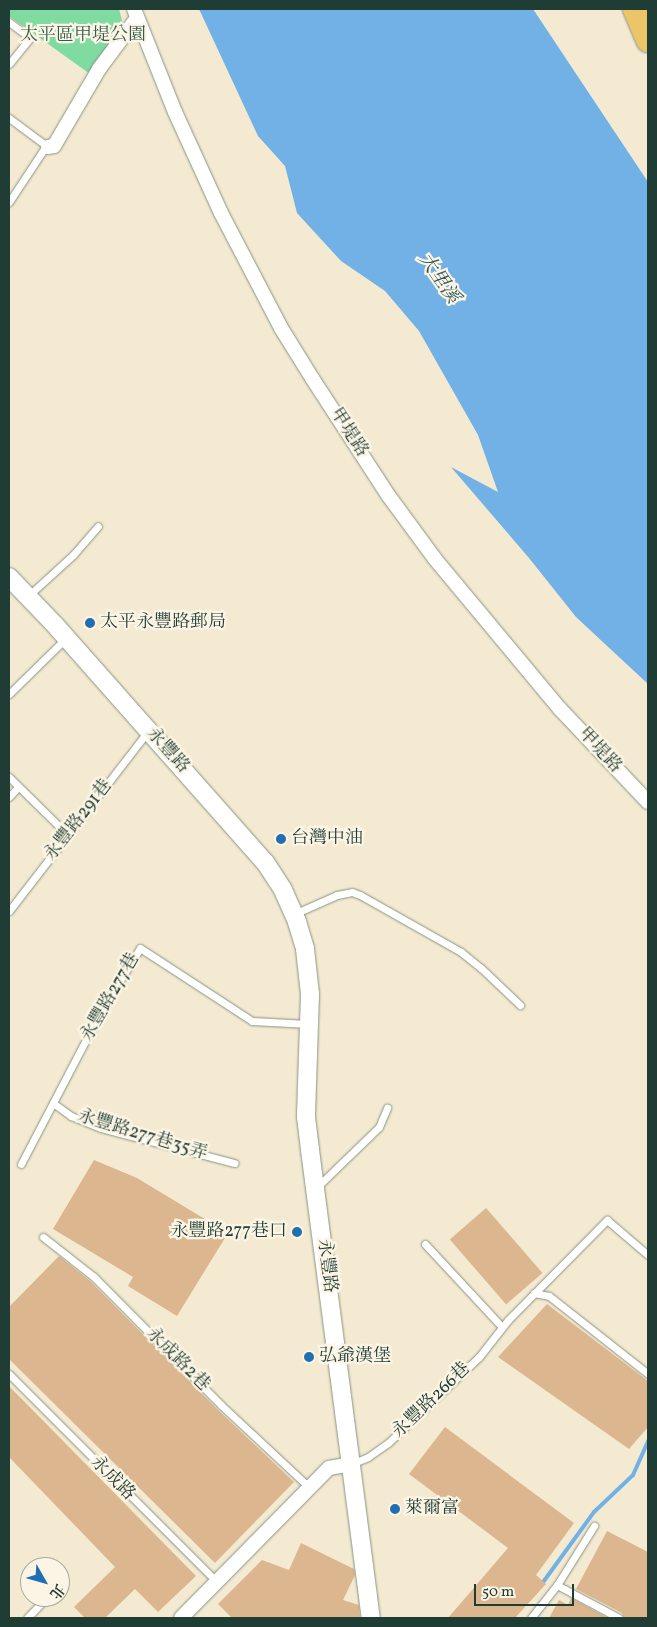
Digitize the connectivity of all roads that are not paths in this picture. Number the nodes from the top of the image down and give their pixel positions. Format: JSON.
{"nodes":[{"id":1,"x":635,"y":9,"type":"edge"},
{"id":2,"x":644,"y":9,"type":"edge"},
{"id":3,"x":136,"y":14,"type":"edge"},
{"id":4,"x":648,"y":20,"type":"edge"},
{"id":5,"x":9,"y":22,"type":"edge"},
{"id":6,"x":648,"y":40,"type":"edge"},
{"id":7,"x":9,"y":64,"type":"edge"},
{"id":8,"x":9,"y":118,"type":"edge"},
{"id":9,"x":48,"y":147,"type":"junction"},
{"id":10,"x":9,"y":202,"type":"edge"},
{"id":11,"x":98,"y":526,"type":"dead end"},
{"id":12,"x":9,"y":577,"type":"edge"},
{"id":13,"x":28,"y":597,"type":"junction"},
{"id":14,"x":66,"y":638,"type":"junction"},
{"id":15,"x":9,"y":694,"type":"edge"},
{"id":16,"x":149,"y":730,"type":"junction"},
{"id":17,"x":9,"y":777,"type":"edge"},
{"id":18,"x":18,"y":787,"type":"junction"},
{"id":19,"x":9,"y":797,"type":"edge"},
{"id":20,"x":648,"y":802,"type":"edge"},
{"id":21,"x":68,"y":835,"type":"junction"},
{"id":22,"x":9,"y":911,"type":"edge"},
{"id":23,"x":294,"y":914,"type":"junction"},
{"id":24,"x":520,"y":1005,"type":"dead end"},
{"id":25,"x":308,"y":1024,"type":"junction"},
{"id":26,"x":53,"y":1103,"type":"junction"},
{"id":27,"x":387,"y":1108,"type":"dead end"},
{"id":28,"x":234,"y":1163,"type":"dead end"},
{"id":29,"x":21,"y":1164,"type":"dead end"},
{"id":30,"x":315,"y":1190,"type":"junction"},
{"id":31,"x":43,"y":1237,"type":"dead end"},
{"id":32,"x":425,"y":1244,"type":"dead end"},
{"id":33,"x":648,"y":1255,"type":"edge"},
{"id":34,"x":534,"y":1293,"type":"junction"},
{"id":35,"x":502,"y":1326,"type":"junction"},
{"id":36,"x":9,"y":1374,"type":"edge"},
{"id":37,"x":648,"y":1374,"type":"edge"},
{"id":38,"x":351,"y":1464,"type":"junction"},
{"id":39,"x":309,"y":1487,"type":"junction"},
{"id":40,"x":594,"y":1526,"type":"dead end"},
{"id":41,"x":217,"y":1582,"type":"junction"},
{"id":42,"x":557,"y":1585,"type":"junction"},
{"id":43,"x":37,"y":1607,"type":"edge"},
{"id":44,"x":27,"y":1618,"type":"edge"},
{"id":45,"x":181,"y":1618,"type":"edge"},
{"id":46,"x":371,"y":1618,"type":"edge"},
{"id":47,"x":531,"y":1618,"type":"edge"},
{"id":48,"x":619,"y":1618,"type":"edge"}],
"edges":[{"from":1,"to":6,"type":"highway"},
{"from":2,"to":4,"type":"street"},
{"from":3,"to":9,"type":"street"},
{"from":3,"to":20,"type":"street","name":"甲堤路"},
{"from":5,"to":7,"type":"lane"},
{"from":8,"to":9,"type":"lane"},
{"from":9,"to":10,"type":"lane"},
{"from":11,"to":13,"type":"lane"},
{"from":12,"to":13,"type":"street","name":"永豐路"},
{"from":13,"to":14,"type":"street","name":"永豐路"},
{"from":14,"to":15,"type":"lane"},
{"from":14,"to":16,"type":"street","name":"永豐路"},
{"from":16,"to":21,"type":"lane","name":"永豐路291巷"},
{"from":16,"to":23,"type":"street","name":"永豐路"},
{"from":17,"to":18,"type":"lane"},
{"from":18,"to":19,"type":"lane"},
{"from":18,"to":21,"type":"lane"},
{"from":21,"to":22,"type":"lane","name":"永豐路291巷"},
{"from":23,"to":24,"type":"lane"},
{"from":23,"to":25,"type":"street","name":"永豐路"},
{"from":25,"to":26,"type":"lane","name":"永豐路277巷"},
{"from":25,"to":30,"type":"street","name":"永豐路"},
{"from":26,"to":28,"type":"lane","name":"永豐路277巷35弄"},
{"from":26,"to":29,"type":"lane","name":"永豐路277巷"},
{"from":27,"to":30,"type":"lane"},
{"from":30,"to":38,"type":"street","name":"永豐路"},
{"from":31,"to":39,"type":"lane","name":"永成路2巷"},
{"from":32,"to":35,"type":"lane"},
{"from":33,"to":34,"type":"lane","name":"永豐路266巷"},
{"from":34,"to":35,"type":"lane","name":"永豐路266巷"},
{"from":34,"to":37,"type":"lane"},
{"from":35,"to":38,"type":"lane","name":"永豐路266巷"},
{"from":36,"to":41,"type":"lane","name":"永成路"},
{"from":38,"to":39,"type":"street"},
{"from":38,"to":46,"type":"street","name":"永豐路"},
{"from":39,"to":41,"type":"street"},
{"from":40,"to":42,"type":"lane"},
{"from":41,"to":45,"type":"street"},
{"from":42,"to":47,"type":"lane"},
{"from":42,"to":48,"type":"lane"},
{"from":43,"to":44,"type":"lane"}]}
